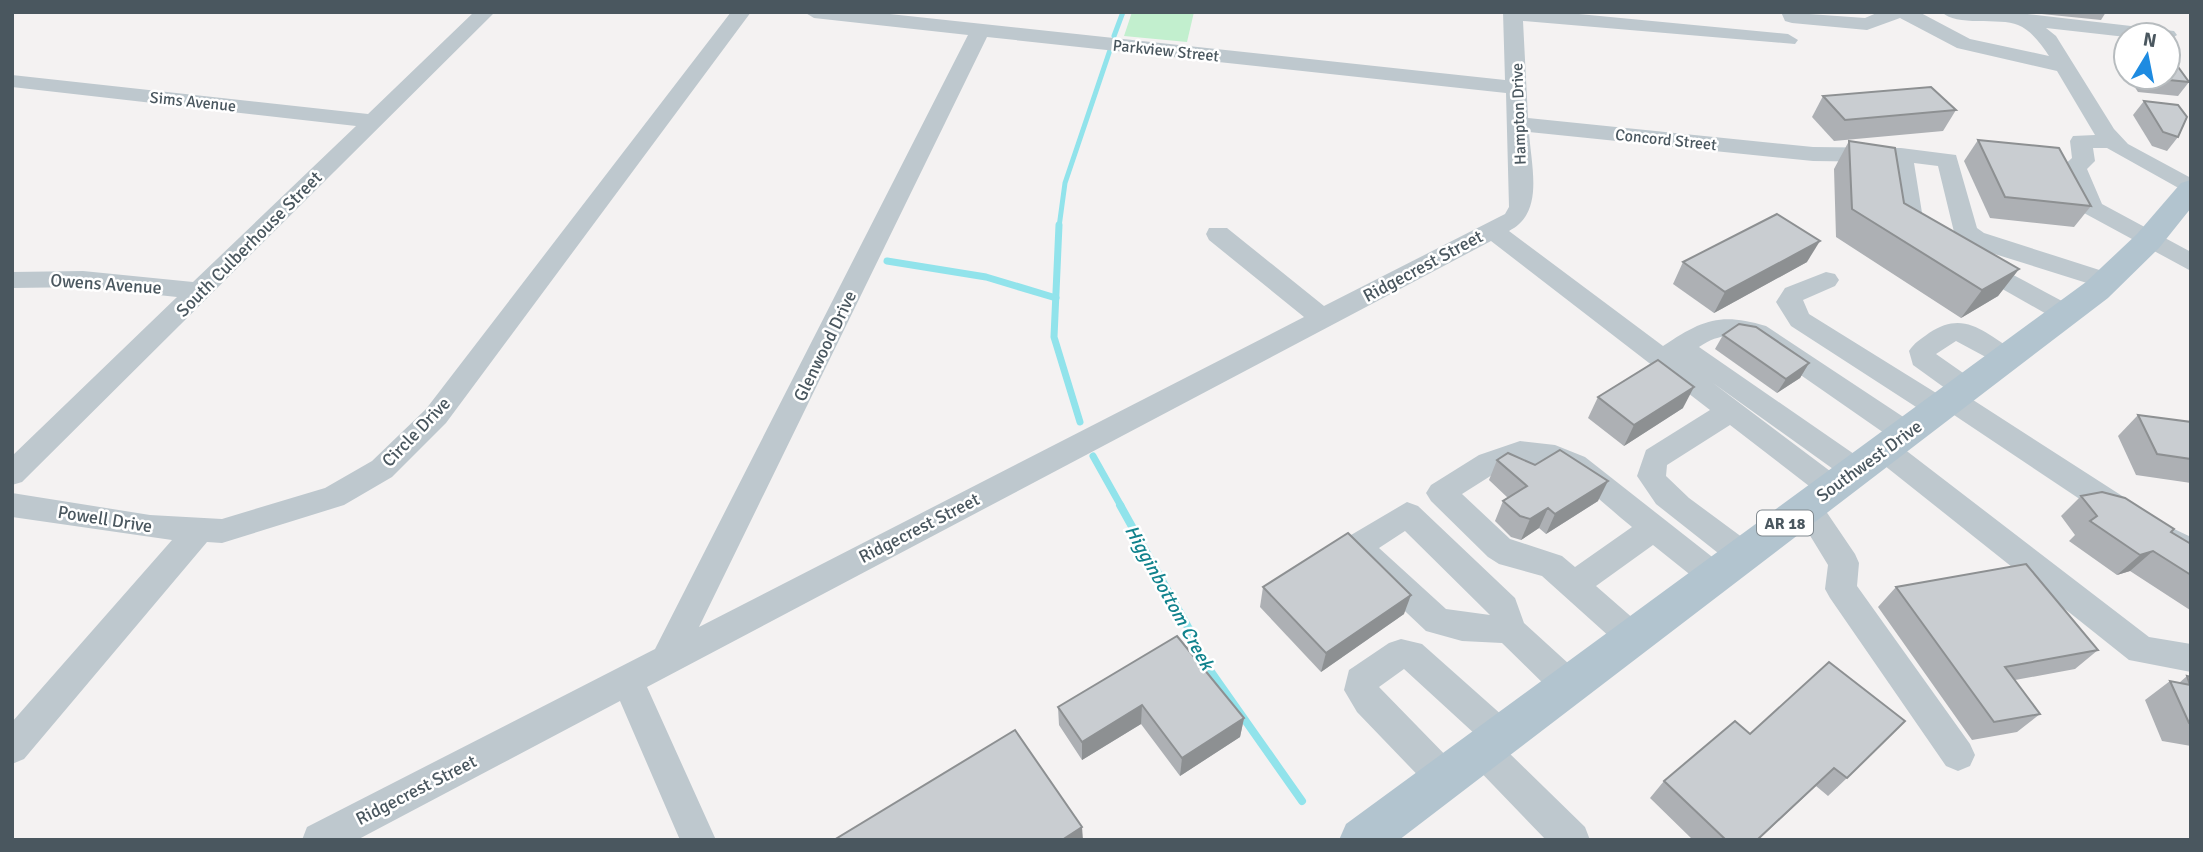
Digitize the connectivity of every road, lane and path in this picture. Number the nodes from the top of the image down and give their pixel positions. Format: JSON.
{"nodes":[{"id":1,"x":485,"y":12,"type":"edge"},
{"id":2,"x":741,"y":12,"type":"edge"},
{"id":3,"x":814,"y":12,"type":"edge"},
{"id":4,"x":1791,"y":12,"type":"edge"},
{"id":5,"x":1816,"y":12,"type":"edge"},
{"id":6,"x":1863,"y":12,"type":"edge"},
{"id":7,"x":1897,"y":12,"type":"edge"},
{"id":8,"x":1905,"y":12,"type":"edge"},
{"id":9,"x":1952,"y":12,"type":"edge"},
{"id":10,"x":1990,"y":12,"type":"edge"},
{"id":11,"x":1513,"y":13,"type":"edge"},
{"id":12,"x":2018,"y":21,"type":"junction"},
{"id":13,"x":980,"y":30,"type":"junction"},
{"id":14,"x":2052,"y":32,"type":"junction"},
{"id":15,"x":2112,"y":32,"type":"edge"},
{"id":16,"x":1788,"y":40,"type":"dead end"},
{"id":17,"x":2064,"y":65,"type":"junction"},
{"id":18,"x":12,"y":80,"type":"edge"},
{"id":19,"x":1517,"y":88,"type":"junction"},
{"id":20,"x":373,"y":121,"type":"junction"},
{"id":21,"x":1518,"y":124,"type":"junction"},
{"id":22,"x":2113,"y":142,"type":"junction"},
{"id":23,"x":1901,"y":155,"type":"junction"},
{"id":24,"x":2187,"y":198,"type":"edge"},
{"id":25,"x":1518,"y":214,"type":"joint"},
{"id":26,"x":1492,"y":230,"type":"junction"},
{"id":27,"x":1218,"y":234,"type":"dead end"},
{"id":28,"x":2148,"y":241,"type":"junction"},
{"id":29,"x":2191,"y":263,"type":"edge"},
{"id":30,"x":12,"y":280,"type":"edge"},
{"id":31,"x":1826,"y":280,"type":"dead end"},
{"id":32,"x":2106,"y":281,"type":"junction"},
{"id":33,"x":201,"y":291,"type":"junction"},
{"id":34,"x":2066,"y":314,"type":"junction"},
{"id":35,"x":1323,"y":319,"type":"junction"},
{"id":36,"x":1671,"y":353,"type":"junction"},
{"id":37,"x":2008,"y":359,"type":"junction"},
{"id":38,"x":1953,"y":400,"type":"junction"},
{"id":39,"x":1731,"y":411,"type":"junction"},
{"id":40,"x":1858,"y":470,"type":"junction"},
{"id":41,"x":12,"y":474,"type":"edge"},
{"id":42,"x":1441,"y":492,"type":"junction"},
{"id":43,"x":12,"y":505,"type":"edge"},
{"id":44,"x":1407,"y":514,"type":"junction"},
{"id":45,"x":1654,"y":528,"type":"junction"},
{"id":46,"x":198,"y":532,"type":"junction"},
{"id":47,"x":2191,"y":551,"type":"edge"},
{"id":48,"x":1729,"y":565,"type":"junction"},
{"id":49,"x":1575,"y":584,"type":"junction"},
{"id":50,"x":1510,"y":630,"type":"junction"},
{"id":51,"x":1632,"y":637,"type":"junction"},
{"id":52,"x":2191,"y":658,"type":"edge"},
{"id":53,"x":666,"y":660,"type":"junction"},
{"id":54,"x":627,"y":680,"type":"junction"},
{"id":55,"x":1567,"y":685,"type":"junction"},
{"id":56,"x":1491,"y":742,"type":"junction"},
{"id":57,"x":12,"y":748,"type":"edge"},
{"id":58,"x":1958,"y":755,"type":"dead end"},
{"id":59,"x":1444,"y":778,"type":"junction"},
{"id":60,"x":320,"y":840,"type":"edge"},
{"id":61,"x":698,"y":840,"type":"edge"},
{"id":62,"x":1362,"y":840,"type":"edge"},
{"id":63,"x":1572,"y":840,"type":"edge"}],
"edges":[{"from":1,"to":20,"type":"street","name":"South Culberhouse Street"},
{"from":2,"to":46,"type":"street","name":"Circle Drive"},
{"from":3,"to":13,"type":"street","name":"Parkview Street"},
{"from":4,"to":7,"type":"street"},
{"from":5,"to":6,"type":"street"},
{"from":8,"to":17,"type":"street"},
{"from":9,"to":12,"type":"street"},
{"from":10,"to":12,"type":"street"},
{"from":11,"to":16,"type":"street"},
{"from":11,"to":19,"type":"street","name":"Hampton Drive"},
{"from":12,"to":14,"type":"street"},
{"from":13,"to":19,"type":"street","name":"Parkview Street"},
{"from":13,"to":53,"type":"street","name":"Glenwood Drive"},
{"from":14,"to":15,"type":"street"},
{"from":14,"to":17,"type":"street"},
{"from":17,"to":22,"type":"street"},
{"from":18,"to":20,"type":"street","name":"Sims Avenue"},
{"from":19,"to":21,"type":"street","name":"Hampton Drive"},
{"from":20,"to":33,"type":"street","name":"South Culberhouse Street"},
{"from":21,"to":23,"type":"street","name":"Concord Street"},
{"from":21,"to":25,"type":"street","name":"Hampton Drive"},
{"from":22,"to":24,"type":"street"},
{"from":22,"to":28,"type":"street"},
{"from":23,"to":32,"type":"street","name":"Concord Street"},
{"from":23,"to":34,"type":"street"},
{"from":24,"to":28,"type":"main road","name":"Southwest Drive","number":"AR 18"},
{"from":25,"to":26,"type":"street","name":"Ridgecrest Street"},
{"from":26,"to":35,"type":"street","name":"Ridgecrest Street"},
{"from":26,"to":36,"type":"street"},
{"from":27,"to":35,"type":"street"},
{"from":28,"to":29,"type":"street"},
{"from":28,"to":32,"type":"main road","name":"Southwest Drive","number":"AR 18"},
{"from":30,"to":33,"type":"street","name":"Owens Avenue"},
{"from":31,"to":38,"type":"street"},
{"from":32,"to":34,"type":"main road","name":"Southwest Drive","number":"AR 18"},
{"from":33,"to":41,"type":"street","name":"South Culberhouse Street"},
{"from":34,"to":37,"type":"main road","name":"Southwest Drive","number":"AR 18"},
{"from":35,"to":53,"type":"street","name":"Ridgecrest Street"},
{"from":36,"to":39,"type":"street"},
{"from":36,"to":40,"type":"street"},
{"from":36,"to":40,"type":"street"},
{"from":37,"to":38,"type":"main road","name":"Southwest Drive","number":"AR 18"},
{"from":37,"to":38,"type":"street"},
{"from":38,"to":40,"type":"main road","name":"Southwest Drive","number":"AR 18"},
{"from":38,"to":47,"type":"street"},
{"from":39,"to":40,"type":"street"},
{"from":39,"to":48,"type":"street"},
{"from":40,"to":48,"type":"main road","name":"Southwest Drive","number":"AR 18"},
{"from":40,"to":52,"type":"street"},
{"from":40,"to":58,"type":"street"},
{"from":42,"to":44,"type":"street"},
{"from":42,"to":45,"type":"street"},
{"from":42,"to":49,"type":"street"},
{"from":43,"to":46,"type":"street","name":"Powell Drive"},
{"from":44,"to":50,"type":"street"},
{"from":44,"to":50,"type":"street"},
{"from":45,"to":48,"type":"street"},
{"from":45,"to":49,"type":"street"},
{"from":46,"to":57,"type":"street"},
{"from":48,"to":51,"type":"main road","name":"Southwest Drive","number":"AR 18"},
{"from":49,"to":51,"type":"street"},
{"from":50,"to":55,"type":"street"},
{"from":51,"to":55,"type":"main road","name":"Southwest Drive","number":"AR 18"},
{"from":53,"to":54,"type":"street","name":"Ridgecrest Street"},
{"from":54,"to":60,"type":"street","name":"Ridgecrest Street"},
{"from":54,"to":61,"type":"street"},
{"from":55,"to":56,"type":"main road","name":"Southwest Drive","number":"AR 18"},
{"from":56,"to":59,"type":"main road","name":"Southwest Drive","number":"AR 18"},
{"from":56,"to":59,"type":"street"},
{"from":56,"to":63,"type":"street"},
{"from":59,"to":62,"type":"main road","name":"Southwest Drive","number":"AR 18"}]}
